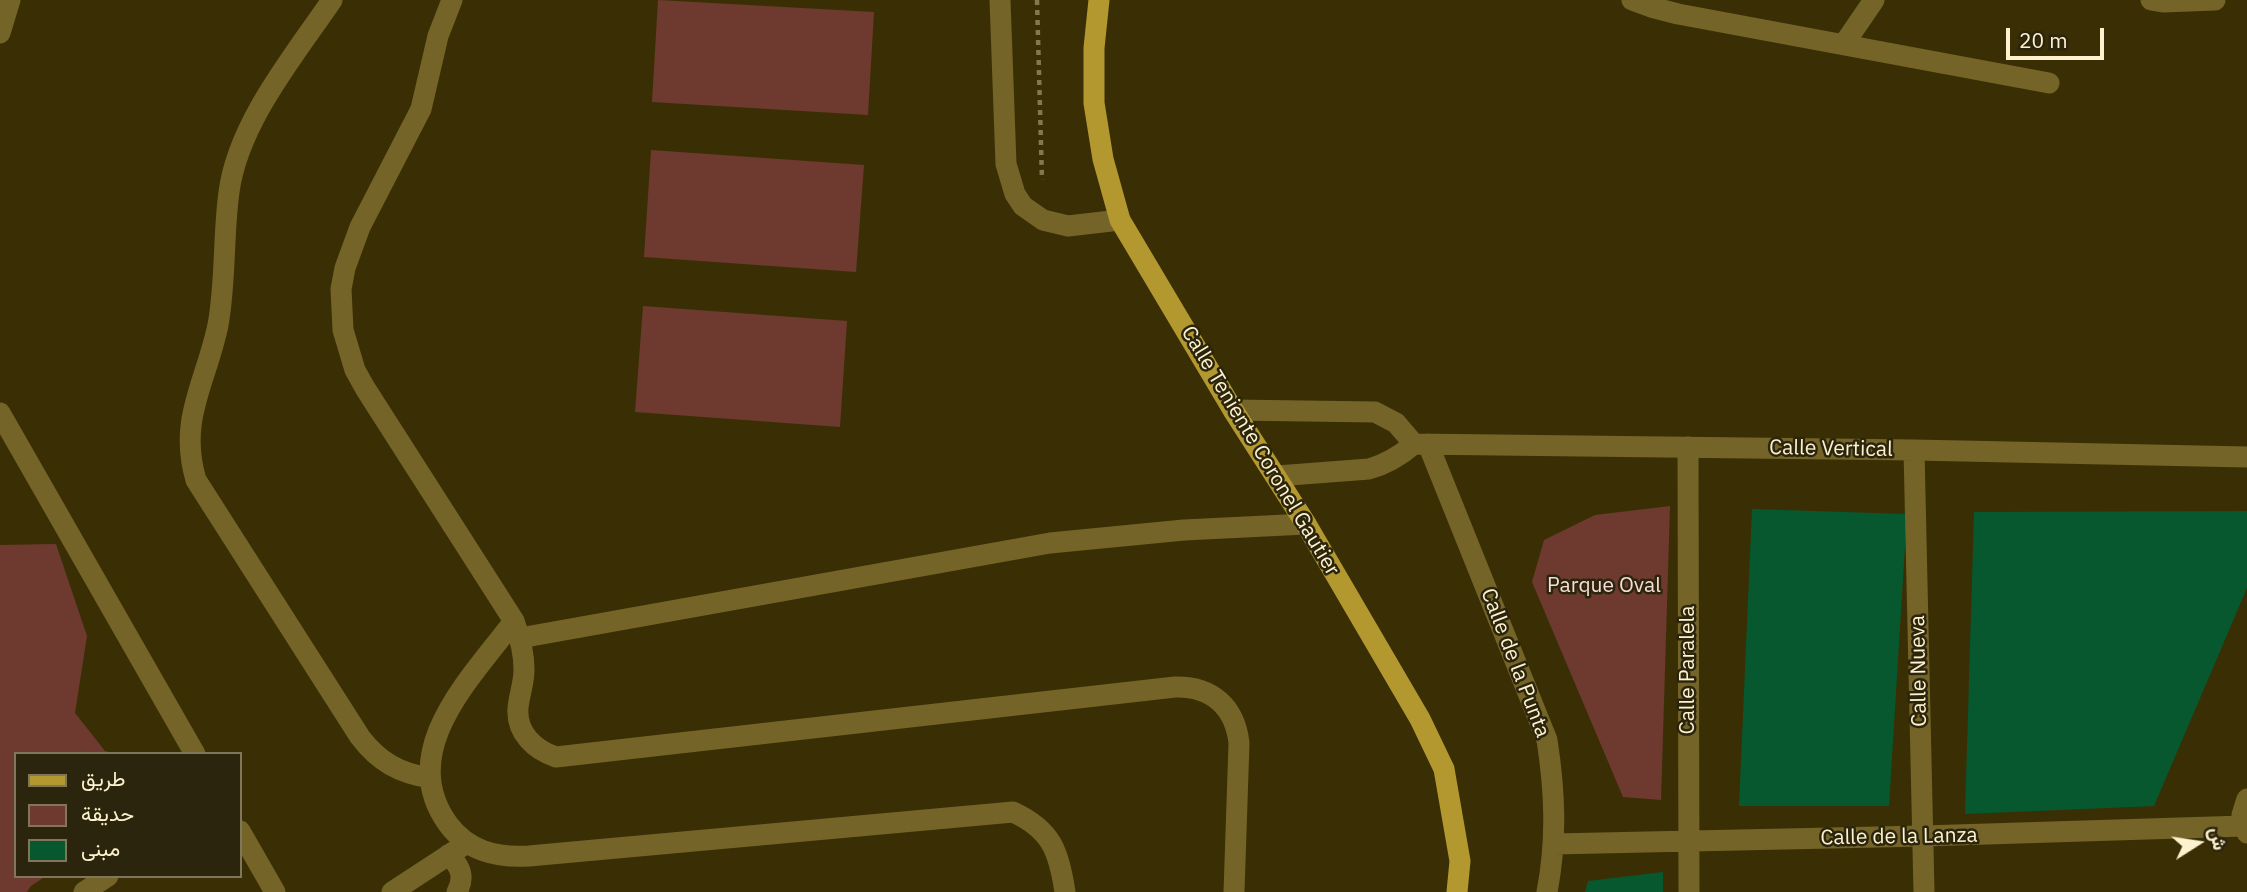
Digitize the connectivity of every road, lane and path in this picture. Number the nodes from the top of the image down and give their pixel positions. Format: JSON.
{"nodes":[{"id":1,"x":10,"y":0,"type":"edge"},
{"id":2,"x":332,"y":0,"type":"edge"},
{"id":3,"x":452,"y":0,"type":"edge"},
{"id":4,"x":1000,"y":0,"type":"edge"},
{"id":5,"x":1037,"y":0,"type":"edge"},
{"id":6,"x":1099,"y":0,"type":"edge"},
{"id":7,"x":1633,"y":0,"type":"edge"},
{"id":8,"x":1874,"y":0,"type":"edge"},
{"id":9,"x":2151,"y":0,"type":"edge"},
{"id":10,"x":2215,"y":0,"type":"edge"},
{"id":11,"x":0,"y":33,"type":"edge"},
{"id":12,"x":1844,"y":44,"type":"junction"},
{"id":13,"x":2049,"y":83,"type":"dead end"},
{"id":14,"x":1043,"y":220,"type":"junction"},
{"id":15,"x":1120,"y":220,"type":"junction"},
{"id":16,"x":1233,"y":410,"type":"junction"},
{"id":17,"x":0,"y":414,"type":"edge"},
{"id":18,"x":1421,"y":444,"type":"junction"},
{"id":19,"x":1688,"y":447,"type":"junction"},
{"id":20,"x":1914,"y":450,"type":"junction"},
{"id":21,"x":2247,"y":457,"type":"edge"},
{"id":22,"x":1277,"y":476,"type":"junction"},
{"id":23,"x":1306,"y":524,"type":"junction"},
{"id":24,"x":517,"y":629,"type":"junction"},
{"id":25,"x":194,"y":752,"type":"edge"},
{"id":26,"x":430,"y":778,"type":"junction"},
{"id":27,"x":2247,"y":799,"type":"edge"},
{"id":28,"x":2246,"y":830,"type":"edge"},
{"id":29,"x":242,"y":834,"type":"edge"},
{"id":30,"x":1923,"y":836,"type":"junction"},
{"id":31,"x":1689,"y":842,"type":"junction"},
{"id":32,"x":467,"y":843,"type":"junction"},
{"id":33,"x":1554,"y":844,"type":"junction"},
{"id":34,"x":448,"y":855,"type":"junction"},
{"id":35,"x":105,"y":878,"type":"edge"},
{"id":36,"x":84,"y":892,"type":"edge"},
{"id":37,"x":275,"y":892,"type":"edge"},
{"id":38,"x":392,"y":892,"type":"edge"},
{"id":39,"x":457,"y":892,"type":"edge"},
{"id":40,"x":1065,"y":892,"type":"edge"},
{"id":41,"x":1234,"y":892,"type":"edge"},
{"id":42,"x":1457,"y":892,"type":"edge"},
{"id":43,"x":1548,"y":892,"type":"edge"},
{"id":44,"x":1689,"y":892,"type":"edge"},
{"id":45,"x":1924,"y":892,"type":"edge"}],
"edges":[{"from":1,"to":11,"type":"street"},
{"from":2,"to":26,"type":"street"},
{"from":3,"to":24,"type":"street"},
{"from":4,"to":14,"type":"street"},
{"from":5,"to":14,"type":"path"},
{"from":6,"to":15,"type":"main road","name":"Calle Teniente Coronel Gautier"},
{"from":7,"to":12,"type":"street"},
{"from":8,"to":12,"type":"street"},
{"from":9,"to":10,"type":"street"},
{"from":12,"to":13,"type":"street"},
{"from":14,"to":15,"type":"street"},
{"from":15,"to":16,"type":"main road","name":"Calle Teniente Coronel Gautier"},
{"from":16,"to":18,"type":"street"},
{"from":16,"to":22,"type":"main road","name":"Calle Teniente Coronel Gautier"},
{"from":17,"to":25,"type":"street"},
{"from":18,"to":19,"type":"street","name":"Calle Vertical"},
{"from":18,"to":22,"type":"street"},
{"from":18,"to":33,"type":"street","name":"Calle de la Punta"},
{"from":19,"to":20,"type":"street","name":"Calle Vertical"},
{"from":19,"to":31,"type":"street","name":"Calle Paralela"},
{"from":20,"to":21,"type":"street","name":"Calle Vertical"},
{"from":20,"to":30,"type":"street","name":"Calle Nueva"},
{"from":22,"to":23,"type":"main road","name":"Calle Teniente Coronel Gautier"},
{"from":23,"to":24,"type":"street"},
{"from":23,"to":42,"type":"main road","name":"Calle Teniente Coronel Gautier"},
{"from":24,"to":26,"type":"street"},
{"from":24,"to":41,"type":"street"},
{"from":26,"to":32,"type":"street"},
{"from":27,"to":28,"type":"street"},
{"from":28,"to":30,"type":"street","name":"Calle de la Lanza"},
{"from":29,"to":37,"type":"street"},
{"from":30,"to":31,"type":"street","name":"Calle de la Lanza"},
{"from":30,"to":45,"type":"street","name":"Calle Nueva"},
{"from":31,"to":33,"type":"street","name":"Calle de la Lanza"},
{"from":31,"to":44,"type":"street","name":"Calle Paralela"},
{"from":32,"to":34,"type":"street"},
{"from":32,"to":40,"type":"street"},
{"from":33,"to":43,"type":"street","name":"Calle de la Punta"},
{"from":34,"to":38,"type":"street"},
{"from":34,"to":39,"type":"street"},
{"from":35,"to":36,"type":"street"}]}
